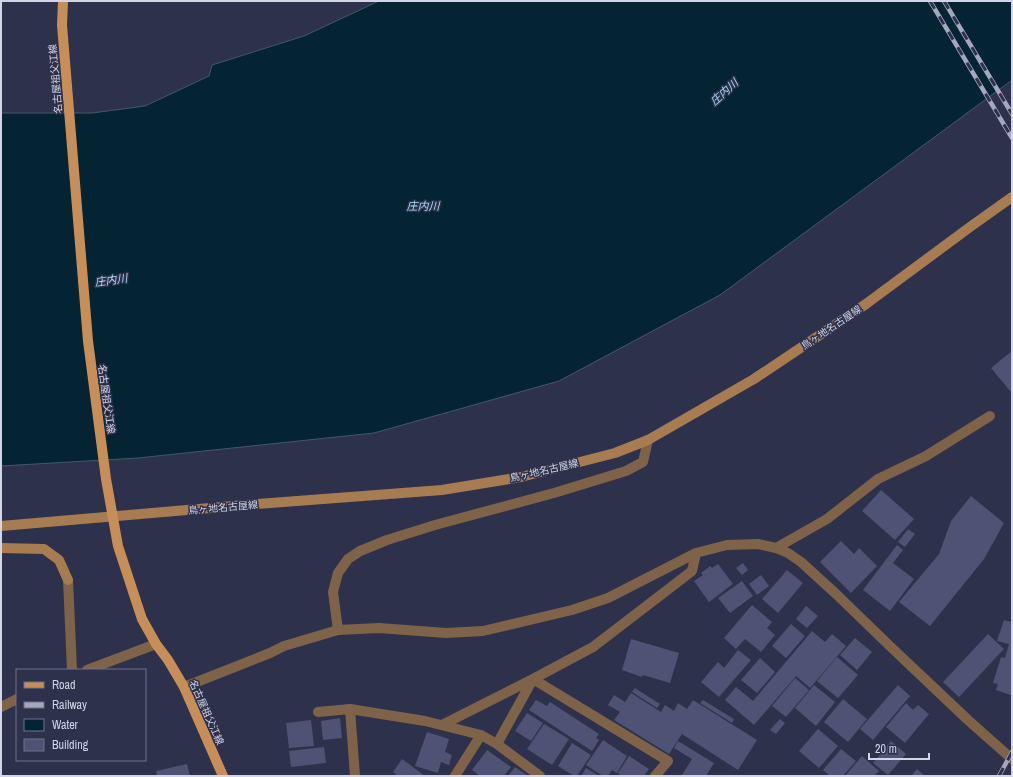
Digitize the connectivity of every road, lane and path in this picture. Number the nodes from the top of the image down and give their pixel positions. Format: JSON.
{"nodes":[{"id":1,"x":63,"y":1,"type":"edge"},
{"id":2,"x":1012,"y":198,"type":"edge"},
{"id":3,"x":990,"y":416,"type":"dead end"},
{"id":4,"x":648,"y":440,"type":"junction"},
{"id":5,"x":1,"y":526,"type":"edge"},
{"id":6,"x":1,"y":548,"type":"edge"},
{"id":7,"x":776,"y":548,"type":"junction"},
{"id":8,"x":696,"y":553,"type":"junction"},
{"id":9,"x":68,"y":580,"type":"joint"},
{"id":10,"x":338,"y":630,"type":"junction"},
{"id":11,"x":156,"y":644,"type":"junction"},
{"id":12,"x":72,"y":669,"type":"edge"},
{"id":13,"x":89,"y":669,"type":"edge"},
{"id":14,"x":533,"y":679,"type":"junction"},
{"id":15,"x":184,"y":687,"type":"junction"},
{"id":16,"x":16,"y":700,"type":"edge"},
{"id":17,"x":1,"y":706,"type":"edge"},
{"id":18,"x":350,"y":709,"type":"junction"},
{"id":19,"x":318,"y":712,"type":"dead end"},
{"id":20,"x":442,"y":725,"type":"junction"},
{"id":21,"x":481,"y":735,"type":"junction"},
{"id":22,"x":497,"y":744,"type":"junction"},
{"id":23,"x":1012,"y":759,"type":"edge"},
{"id":24,"x":223,"y":776,"type":"edge"},
{"id":25,"x":355,"y":776,"type":"edge"},
{"id":26,"x":455,"y":776,"type":"edge"},
{"id":27,"x":540,"y":776,"type":"edge"},
{"id":28,"x":656,"y":776,"type":"edge"}],
"edges":[{"from":1,"to":11,"type":"main road","name":"名古屋祖父江線"},
{"from":2,"to":4,"type":"main road","name":"鳥ヶ地名古屋線"},
{"from":3,"to":7,"type":"street"},
{"from":4,"to":5,"type":"main road","name":"鳥ヶ地名古屋線"},
{"from":4,"to":10,"type":"street"},
{"from":6,"to":9,"type":"main road"},
{"from":7,"to":8,"type":"street"},
{"from":7,"to":23,"type":"street"},
{"from":8,"to":10,"type":"street"},
{"from":8,"to":14,"type":"street"},
{"from":9,"to":12,"type":"street"},
{"from":10,"to":15,"type":"street"},
{"from":11,"to":13,"type":"street"},
{"from":11,"to":15,"type":"main road","name":"名古屋祖父江線"},
{"from":14,"to":20,"type":"street"},
{"from":14,"to":22,"type":"street"},
{"from":14,"to":28,"type":"street"},
{"from":15,"to":24,"type":"main road","name":"名古屋祖父江線"},
{"from":16,"to":17,"type":"street"},
{"from":18,"to":19,"type":"street"},
{"from":18,"to":20,"type":"street"},
{"from":18,"to":25,"type":"street"},
{"from":20,"to":21,"type":"street"},
{"from":21,"to":22,"type":"street"},
{"from":21,"to":26,"type":"street"},
{"from":22,"to":27,"type":"street"}]}
